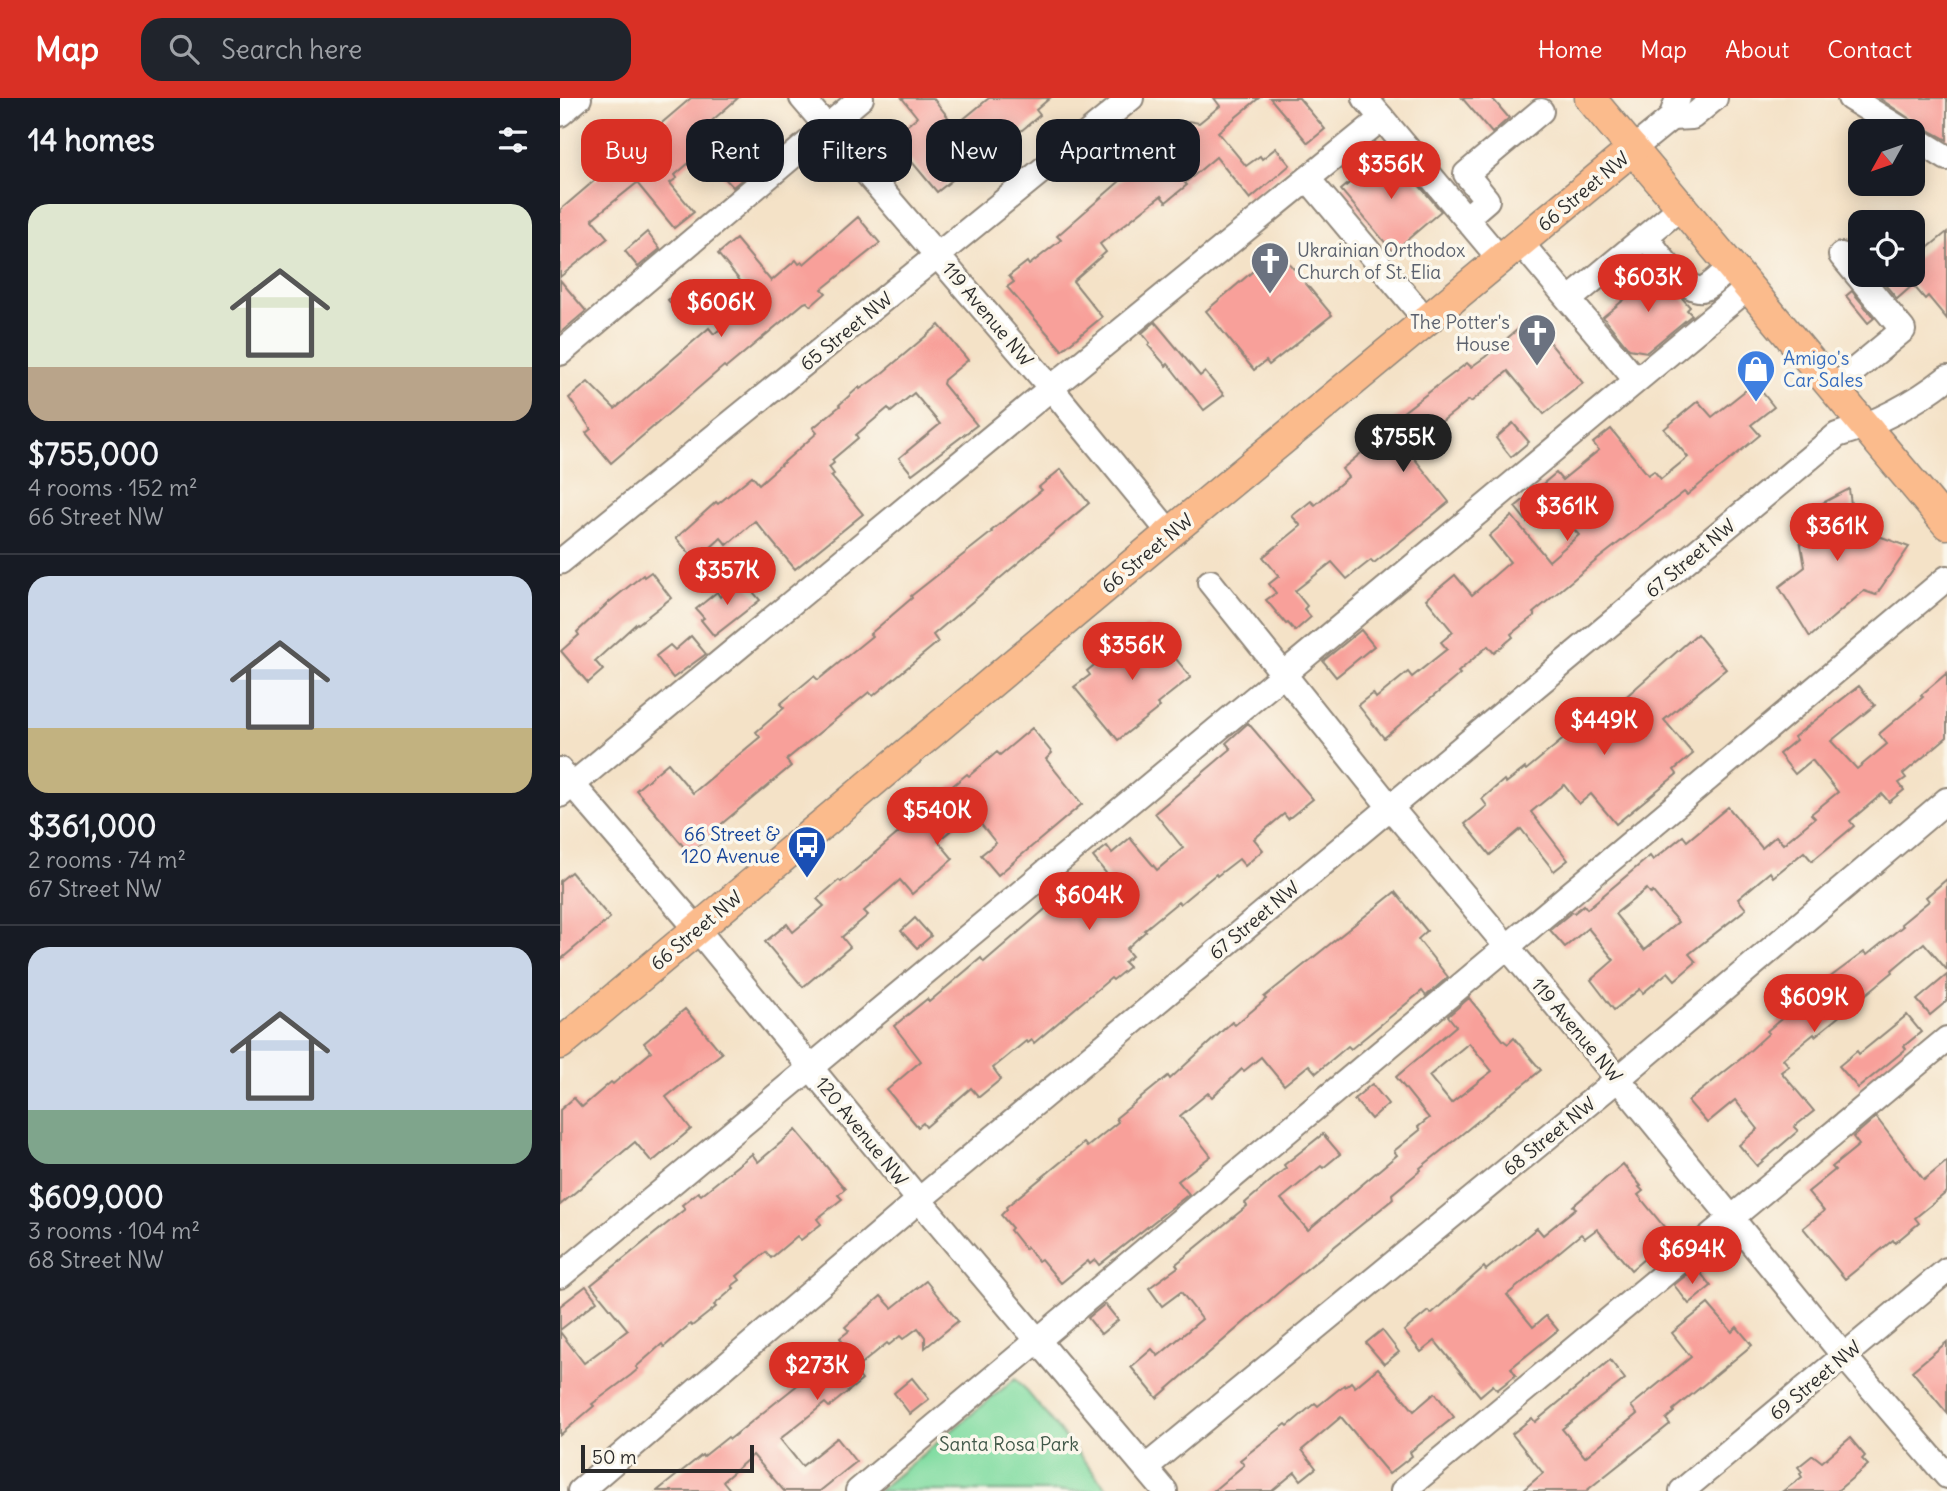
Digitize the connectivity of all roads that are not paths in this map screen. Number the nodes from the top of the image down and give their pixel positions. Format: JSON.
{"nodes":[{"id":1,"x":579,"y":98,"type":"edge"},
{"id":2,"x":802,"y":98,"type":"edge"},
{"id":3,"x":862,"y":98,"type":"edge"},
{"id":4,"x":1131,"y":98,"type":"edge"},
{"id":5,"x":1365,"y":98,"type":"edge"},
{"id":6,"x":1590,"y":98,"type":"edge"},
{"id":7,"x":1715,"y":98,"type":"edge"},
{"id":8,"x":1850,"y":98,"type":"edge"},
{"id":9,"x":1674,"y":108,"type":"edge"},
{"id":10,"x":1541,"y":111,"type":"dead end"},
{"id":11,"x":560,"y":114,"type":"edge"},
{"id":12,"x":1382,"y":118,"type":"junction"},
{"id":13,"x":820,"y":119,"type":"edge"},
{"id":14,"x":838,"y":119,"type":"edge"},
{"id":15,"x":1884,"y":119,"type":"edge"},
{"id":16,"x":1925,"y":144,"type":"edge"},
{"id":17,"x":1633,"y":149,"type":"junction"},
{"id":18,"x":798,"y":152,"type":"edge"},
{"id":19,"x":1947,"y":158,"type":"edge"},
{"id":20,"x":1308,"y":179,"type":"junction"},
{"id":21,"x":874,"y":182,"type":"edge"},
{"id":22,"x":1681,"y":207,"type":"junction"},
{"id":23,"x":1466,"y":218,"type":"junction"},
{"id":24,"x":1646,"y":237,"type":"junction"},
{"id":25,"x":1511,"y":251,"type":"junction"},
{"id":26,"x":1841,"y":255,"type":"dead end"},
{"id":27,"x":939,"y":256,"type":"junction"},
{"id":28,"x":1740,"y":277,"type":"junction"},
{"id":29,"x":1706,"y":288,"type":"junction"},
{"id":30,"x":1570,"y":299,"type":"junction"},
{"id":31,"x":1723,"y":310,"type":"junction"},
{"id":32,"x":1426,"y":320,"type":"junction"},
{"id":33,"x":560,"y":353,"type":"edge"},
{"id":34,"x":1947,"y":378,"type":"edge"},
{"id":35,"x":1636,"y":380,"type":"junction"},
{"id":36,"x":1051,"y":388,"type":"junction"},
{"id":37,"x":1833,"y":388,"type":"junction"},
{"id":38,"x":1866,"y":427,"type":"junction"},
{"id":39,"x":1947,"y":524,"type":"edge"},
{"id":40,"x":1170,"y":533,"type":"junction"},
{"id":41,"x":560,"y":562,"type":"edge"},
{"id":42,"x":1947,"y":578,"type":"edge"},
{"id":43,"x":1210,"y":582,"type":"dead end"},
{"id":44,"x":1283,"y":674,"type":"junction"},
{"id":45,"x":564,"y":783,"type":"edge"},
{"id":46,"x":1947,"y":800,"type":"edge"},
{"id":47,"x":1390,"y":807,"type":"junction"},
{"id":48,"x":697,"y":929,"type":"junction"},
{"id":49,"x":1508,"y":947,"type":"junction"},
{"id":50,"x":1947,"y":1039,"type":"edge"},
{"id":51,"x":560,"y":1044,"type":"edge"},
{"id":52,"x":811,"y":1068,"type":"junction"},
{"id":53,"x":1618,"y":1079,"type":"junction"},
{"id":54,"x":919,"y":1200,"type":"junction"},
{"id":55,"x":1731,"y":1217,"type":"junction"},
{"id":56,"x":1947,"y":1270,"type":"edge"},
{"id":57,"x":560,"y":1276,"type":"edge"},
{"id":58,"x":1039,"y":1341,"type":"junction"},
{"id":59,"x":1844,"y":1356,"type":"junction"},
{"id":60,"x":1146,"y":1467,"type":"junction"},
{"id":61,"x":1947,"y":1476,"type":"edge"},
{"id":62,"x":580,"y":1491,"type":"edge"},
{"id":63,"x":858,"y":1491,"type":"edge"},
{"id":64,"x":1166,"y":1491,"type":"edge"},
{"id":65,"x":1403,"y":1491,"type":"edge"},
{"id":66,"x":1682,"y":1491,"type":"edge"}],
"edges":[{"from":1,"to":11,"type":"street"},
{"from":2,"to":13,"type":"street","name":"119 Avenue NW"},
{"from":3,"to":14,"type":"street"},
{"from":4,"to":27,"type":"street","name":"65 Street NW"},
{"from":5,"to":12,"type":"street"},
{"from":6,"to":17,"type":"main road"},
{"from":7,"to":9,"type":"street","name":"66 Street NW"},
{"from":8,"to":15,"type":"street"},
{"from":9,"to":17,"type":"street","name":"66 Street NW"},
{"from":10,"to":23,"type":"street"},
{"from":12,"to":20,"type":"street"},
{"from":12,"to":23,"type":"street"},
{"from":16,"to":19,"type":"street"},
{"from":17,"to":22,"type":"main road"},
{"from":17,"to":25,"type":"main road","name":"66 Street NW"},
{"from":18,"to":33,"type":"street"},
{"from":20,"to":32,"type":"street"},
{"from":20,"to":36,"type":"street"},
{"from":21,"to":27,"type":"street","name":"119 Avenue NW"},
{"from":22,"to":24,"type":"street"},
{"from":22,"to":28,"type":"main road"},
{"from":23,"to":25,"type":"street"},
{"from":24,"to":29,"type":"street"},
{"from":24,"to":30,"type":"street"},
{"from":25,"to":30,"type":"street"},
{"from":25,"to":32,"type":"main road","name":"66 Street NW"},
{"from":26,"to":37,"type":"street"},
{"from":27,"to":36,"type":"street","name":"119 Avenue NW"},
{"from":27,"to":41,"type":"street","name":"65 Street NW"},
{"from":28,"to":29,"type":"street"},
{"from":28,"to":31,"type":"street"},
{"from":28,"to":37,"type":"main road"},
{"from":29,"to":31,"type":"street"},
{"from":30,"to":35,"type":"street"},
{"from":31,"to":35,"type":"street"},
{"from":32,"to":40,"type":"main road","name":"66 Street NW"},
{"from":34,"to":38,"type":"street","name":"67 Street NW"},
{"from":35,"to":44,"type":"street"},
{"from":36,"to":40,"type":"street","name":"119 Avenue NW"},
{"from":36,"to":45,"type":"street"},
{"from":37,"to":38,"type":"main road"},
{"from":38,"to":39,"type":"main road"},
{"from":38,"to":47,"type":"street","name":"67 Street NW"},
{"from":40,"to":48,"type":"main road","name":"66 Street NW"},
{"from":42,"to":49,"type":"street"},
{"from":43,"to":44,"type":"street","name":"119 Avenue NW"},
{"from":44,"to":47,"type":"street","name":"119 Avenue NW"},
{"from":44,"to":52,"type":"street"},
{"from":45,"to":48,"type":"street","name":"120 Avenue NW"},
{"from":46,"to":53,"type":"street","name":"68 Street NW"},
{"from":47,"to":49,"type":"street","name":"119 Avenue NW"},
{"from":47,"to":54,"type":"street","name":"67 Street NW"},
{"from":48,"to":51,"type":"main road","name":"66 Street NW"},
{"from":48,"to":52,"type":"street","name":"120 Avenue NW"},
{"from":49,"to":53,"type":"street","name":"119 Avenue NW"},
{"from":49,"to":58,"type":"street"},
{"from":50,"to":55,"type":"street"},
{"from":52,"to":54,"type":"street","name":"120 Avenue NW"},
{"from":52,"to":57,"type":"street"},
{"from":53,"to":55,"type":"street","name":"119 Avenue NW"},
{"from":53,"to":60,"type":"street","name":"68 Street NW"},
{"from":54,"to":58,"type":"street","name":"120 Avenue NW"},
{"from":54,"to":62,"type":"street","name":"67 Street NW"},
{"from":55,"to":59,"type":"street","name":"119 Avenue NW"},
{"from":55,"to":65,"type":"street"},
{"from":56,"to":59,"type":"street","name":"69 Street NW"},
{"from":58,"to":60,"type":"street","name":"120 Avenue NW"},
{"from":58,"to":63,"type":"street"},
{"from":59,"to":61,"type":"street","name":"119 Avenue NW"},
{"from":59,"to":66,"type":"street","name":"69 Street NW"},
{"from":60,"to":64,"type":"street","name":"120 Avenue NW"}]}
